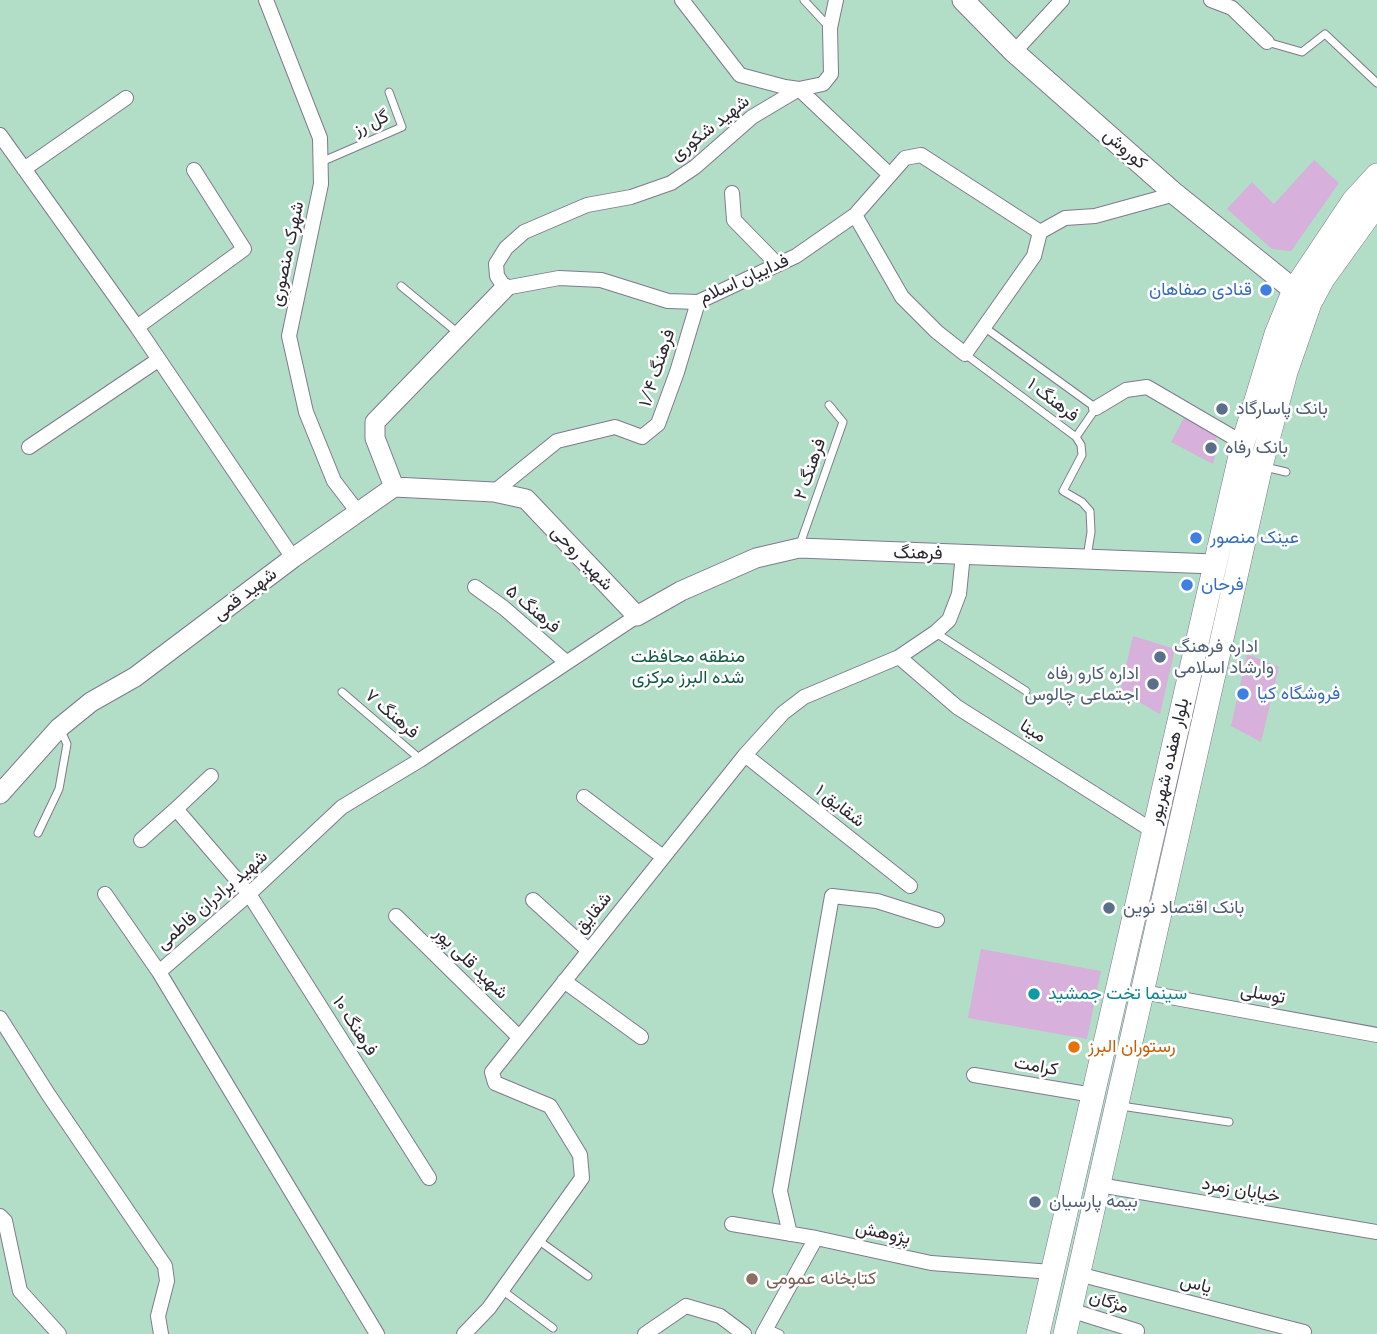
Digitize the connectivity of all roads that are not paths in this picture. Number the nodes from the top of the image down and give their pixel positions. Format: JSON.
{"nodes":[{"id":1,"x":266,"y":0,"type":"edge"},
{"id":2,"x":682,"y":0,"type":"edge"},
{"id":3,"x":804,"y":0,"type":"edge"},
{"id":4,"x":836,"y":0,"type":"edge"},
{"id":5,"x":963,"y":0,"type":"edge"},
{"id":6,"x":1062,"y":0,"type":"edge"},
{"id":7,"x":1211,"y":0,"type":"edge"},
{"id":8,"x":830,"y":28,"type":"junction"},
{"id":9,"x":1267,"y":42,"type":"joint"},
{"id":10,"x":1014,"y":52,"type":"junction"},
{"id":11,"x":1377,"y":83,"type":"edge"},
{"id":12,"x":799,"y":89,"type":"junction"},
{"id":13,"x":389,"y":92,"type":"dead end"},
{"id":14,"x":126,"y":98,"type":"dead end"},
{"id":15,"x":0,"y":135,"type":"edge"},
{"id":16,"x":320,"y":162,"type":"junction"},
{"id":17,"x":24,"y":169,"type":"junction"},
{"id":18,"x":194,"y":170,"type":"dead end"},
{"id":19,"x":890,"y":175,"type":"junction"},
{"id":20,"x":1377,"y":175,"type":"edge"},
{"id":21,"x":732,"y":193,"type":"dead end"},
{"id":22,"x":1175,"y":194,"type":"junction"},
{"id":23,"x":1377,"y":204,"type":"edge"},
{"id":24,"x":855,"y":215,"type":"junction"},
{"id":25,"x":1041,"y":232,"type":"junction"},
{"id":26,"x":777,"y":264,"type":"junction"},
{"id":27,"x":401,"y":286,"type":"dead end"},
{"id":28,"x":505,"y":288,"type":"junction"},
{"id":29,"x":1294,"y":290,"type":"junction"},
{"id":30,"x":698,"y":302,"type":"junction"},
{"id":31,"x":137,"y":327,"type":"junction"},
{"id":32,"x":983,"y":327,"type":"junction"},
{"id":33,"x":461,"y":336,"type":"junction"},
{"id":34,"x":965,"y":354,"type":"junction"},
{"id":35,"x":158,"y":360,"type":"junction"},
{"id":36,"x":829,"y":405,"type":"dead end"},
{"id":37,"x":1096,"y":408,"type":"junction"},
{"id":38,"x":1076,"y":437,"type":"junction"},
{"id":39,"x":29,"y":447,"type":"dead end"},
{"id":40,"x":1248,"y":456,"type":"junction"},
{"id":41,"x":1286,"y":472,"type":"dead end"},
{"id":42,"x":394,"y":487,"type":"junction"},
{"id":43,"x":494,"y":492,"type":"junction"},
{"id":44,"x":357,"y":511,"type":"junction"},
{"id":45,"x":799,"y":548,"type":"junction"},
{"id":46,"x":964,"y":554,"type":"junction"},
{"id":47,"x":293,"y":558,"type":"junction"},
{"id":48,"x":1087,"y":558,"type":"junction"},
{"id":49,"x":1214,"y":564,"type":"junction"},
{"id":50,"x":475,"y":587,"type":"dead end"},
{"id":51,"x":637,"y":616,"type":"junction"},
{"id":52,"x":936,"y":632,"type":"junction"},
{"id":53,"x":899,"y":657,"type":"junction"},
{"id":54,"x":566,"y":662,"type":"junction"},
{"id":55,"x":1026,"y":691,"type":"dead end"},
{"id":56,"x":342,"y":692,"type":"dead end"},
{"id":57,"x":59,"y":728,"type":"junction"},
{"id":58,"x":745,"y":755,"type":"junction"},
{"id":59,"x":420,"y":760,"type":"junction"},
{"id":60,"x":211,"y":776,"type":"dead end"},
{"id":61,"x":0,"y":793,"type":"edge"},
{"id":62,"x":584,"y":797,"type":"dead end"},
{"id":63,"x":176,"y":809,"type":"junction"},
{"id":64,"x":1153,"y":831,"type":"junction"},
{"id":65,"x":38,"y":833,"type":"dead end"},
{"id":66,"x":141,"y":840,"type":"dead end"},
{"id":67,"x":663,"y":857,"type":"junction"},
{"id":68,"x":910,"y":887,"type":"dead end"},
{"id":69,"x":104,"y":894,"type":"dead end"},
{"id":70,"x":249,"y":894,"type":"junction"},
{"id":71,"x":533,"y":900,"type":"dead end"},
{"id":72,"x":396,"y":916,"type":"dead end"},
{"id":73,"x":937,"y":920,"type":"dead end"},
{"id":74,"x":588,"y":950,"type":"junction"},
{"id":75,"x":159,"y":972,"type":"junction"},
{"id":76,"x":564,"y":981,"type":"junction"},
{"id":77,"x":1143,"y":992,"type":"junction"},
{"id":78,"x":0,"y":1018,"type":"edge"},
{"id":79,"x":1377,"y":1035,"type":"edge"},
{"id":80,"x":519,"y":1037,"type":"junction"},
{"id":81,"x":641,"y":1037,"type":"dead end"},
{"id":82,"x":974,"y":1075,"type":"dead end"},
{"id":83,"x":1093,"y":1095,"type":"junction"},
{"id":84,"x":1117,"y":1105,"type":"junction"},
{"id":85,"x":1229,"y":1122,"type":"dead end"},
{"id":86,"x":429,"y":1178,"type":"dead end"},
{"id":87,"x":1099,"y":1185,"type":"junction"},
{"id":88,"x":0,"y":1216,"type":"edge"},
{"id":89,"x":732,"y":1224,"type":"dead end"},
{"id":90,"x":1377,"y":1232,"type":"edge"},
{"id":91,"x":790,"y":1234,"type":"junction"},
{"id":92,"x":816,"y":1238,"type":"junction"},
{"id":93,"x":537,"y":1240,"type":"junction"},
{"id":94,"x":1052,"y":1272,"type":"junction"},
{"id":95,"x":1078,"y":1274,"type":"junction"},
{"id":96,"x":588,"y":1276,"type":"dead end"},
{"id":97,"x":502,"y":1290,"type":"junction"},
{"id":98,"x":1070,"y":1310,"type":"junction"},
{"id":99,"x":553,"y":1328,"type":"dead end"},
{"id":100,"x":1137,"y":1331,"type":"dead end"},
{"id":101,"x":770,"y":1332,"type":"edge"},
{"id":102,"x":1304,"y":1332,"type":"dead end"},
{"id":103,"x":59,"y":1334,"type":"edge"},
{"id":104,"x":161,"y":1334,"type":"edge"},
{"id":105,"x":377,"y":1334,"type":"edge"},
{"id":106,"x":464,"y":1334,"type":"edge"},
{"id":107,"x":645,"y":1334,"type":"edge"},
{"id":108,"x":744,"y":1334,"type":"edge"},
{"id":109,"x":1038,"y":1334,"type":"edge"},
{"id":110,"x":1065,"y":1334,"type":"edge"}],
"edges":[{"from":1,"to":16,"type":"street","name":"شهرک منصوری"},
{"from":2,"to":12,"type":"street"},
{"from":3,"to":8,"type":"lane"},
{"from":4,"to":8,"type":"street","name":"شهید شکوری"},
{"from":5,"to":10,"type":"main road","name":"کوروش"},
{"from":6,"to":10,"type":"street"},
{"from":7,"to":9,"type":"street"},
{"from":8,"to":12,"type":"street","name":"شهید شکوری"},
{"from":9,"to":11,"type":"lane"},
{"from":10,"to":22,"type":"main road","name":"کوروش"},
{"from":12,"to":19,"type":"street"},
{"from":12,"to":28,"type":"street","name":"شهید شکوری"},
{"from":13,"to":16,"type":"lane","name":"گل رز"},
{"from":14,"to":17,"type":"street"},
{"from":15,"to":17,"type":"street"},
{"from":16,"to":44,"type":"street","name":"شهرک منصوری"},
{"from":17,"to":31,"type":"street"},
{"from":18,"to":31,"type":"street"},
{"from":19,"to":24,"type":"street","name":"فداییان اسلام"},
{"from":19,"to":25,"type":"street","name":"فداییان اسلام"},
{"from":20,"to":29,"type":"main road","name":"بلوار هفده شهریور"},
{"from":21,"to":26,"type":"street"},
{"from":22,"to":25,"type":"street"},
{"from":22,"to":29,"type":"main road","name":"کوروش"},
{"from":23,"to":40,"type":"main road","name":"بلوار هفده شهریور"},
{"from":24,"to":26,"type":"street","name":"فداییان اسلام"},
{"from":24,"to":34,"type":"street"},
{"from":25,"to":32,"type":"street"},
{"from":26,"to":30,"type":"street","name":"فداییان اسلام"},
{"from":27,"to":33,"type":"lane"},
{"from":28,"to":30,"type":"street","name":"فداییان اسلام"},
{"from":28,"to":33,"type":"street"},
{"from":29,"to":40,"type":"main road","name":"بلوار هفده شهریور"},
{"from":30,"to":43,"type":"street","name":"فرهنگ ۱/۴"},
{"from":31,"to":35,"type":"street"},
{"from":32,"to":34,"type":"street"},
{"from":32,"to":37,"type":"lane"},
{"from":33,"to":42,"type":"street"},
{"from":34,"to":38,"type":"lane","name":"فرهنگ ۱"},
{"from":35,"to":39,"type":"street"},
{"from":35,"to":47,"type":"street"},
{"from":36,"to":45,"type":"lane","name":"فرهنگ ۲"},
{"from":37,"to":38,"type":"lane"},
{"from":37,"to":40,"type":"street"},
{"from":38,"to":48,"type":"lane","name":"فرهنگ ۱"},
{"from":40,"to":41,"type":"lane"},
{"from":40,"to":49,"type":"main road","name":"بلوار هفده شهریور"},
{"from":40,"to":77,"type":"main road","name":"بلوار هفده شهریور"},
{"from":42,"to":43,"type":"street"},
{"from":42,"to":44,"type":"street","name":"شهید قمی"},
{"from":43,"to":51,"type":"street","name":"شهید روحی"},
{"from":44,"to":47,"type":"street","name":"شهید قمی"},
{"from":45,"to":46,"type":"street","name":"فرهنگ"},
{"from":45,"to":51,"type":"street","name":"فرهنگ"},
{"from":46,"to":48,"type":"street","name":"فرهنگ"},
{"from":46,"to":52,"type":"street","name":"شقایق"},
{"from":47,"to":57,"type":"street","name":"شهید قمی"},
{"from":48,"to":49,"type":"street","name":"فرهنگ"},
{"from":49,"to":64,"type":"main road","name":"بلوار هفده شهریور"},
{"from":50,"to":54,"type":"street","name":"فرهنگ ۵"},
{"from":51,"to":54,"type":"street","name":"شهید برادران فاطمی"},
{"from":52,"to":53,"type":"street","name":"شقایق"},
{"from":52,"to":55,"type":"lane"},
{"from":53,"to":58,"type":"street","name":"شقایق"},
{"from":53,"to":64,"type":"street","name":"مینا"},
{"from":54,"to":59,"type":"street","name":"شهید برادران فاطمی"},
{"from":56,"to":59,"type":"lane","name":"فرهنگ ۷"},
{"from":57,"to":61,"type":"street","name":"شهید قمی"},
{"from":57,"to":65,"type":"lane"},
{"from":58,"to":67,"type":"street","name":"شقایق"},
{"from":58,"to":68,"type":"street","name":"شقایق ۱"},
{"from":59,"to":70,"type":"street","name":"شهید برادران فاطمی"},
{"from":60,"to":63,"type":"street"},
{"from":62,"to":67,"type":"street"},
{"from":63,"to":66,"type":"street"},
{"from":63,"to":70,"type":"street","name":"فرهنگ ۱۰"},
{"from":64,"to":83,"type":"main road","name":"بلوار هفده شهریور"},
{"from":67,"to":74,"type":"street","name":"شقایق"},
{"from":69,"to":75,"type":"street"},
{"from":70,"to":75,"type":"street","name":"شهید برادران فاطمی"},
{"from":70,"to":86,"type":"street","name":"فرهنگ ۱۰"},
{"from":71,"to":74,"type":"street"},
{"from":72,"to":80,"type":"street","name":"شهید قلی پور"},
{"from":73,"to":91,"type":"street"},
{"from":74,"to":76,"type":"street","name":"شقایق"},
{"from":75,"to":105,"type":"street","name":"شهید برادران فاطمی"},
{"from":76,"to":80,"type":"street","name":"شقایق"},
{"from":76,"to":81,"type":"street"},
{"from":77,"to":79,"type":"street","name":"توسلی"},
{"from":77,"to":84,"type":"main road","name":"بلوار هفده شهریور"},
{"from":78,"to":104,"type":"street"},
{"from":80,"to":93,"type":"street","name":"شقایق"},
{"from":82,"to":83,"type":"street","name":"کرامت"},
{"from":83,"to":94,"type":"main road","name":"بلوار هفده شهریور"},
{"from":84,"to":85,"type":"lane"},
{"from":84,"to":87,"type":"main road","name":"بلوار هفده شهریور"},
{"from":87,"to":90,"type":"street","name":"خیابان زمرد"},
{"from":87,"to":95,"type":"main road","name":"بلوار هفده شهریور"},
{"from":88,"to":103,"type":"street"},
{"from":89,"to":91,"type":"street","name":"پژوهش"},
{"from":91,"to":92,"type":"street","name":"پژوهش"},
{"from":92,"to":94,"type":"street","name":"پژوهش"},
{"from":92,"to":101,"type":"street"},
{"from":93,"to":96,"type":"lane"},
{"from":93,"to":97,"type":"street","name":"شقایق"},
{"from":94,"to":109,"type":"main road","name":"بلوار هفده شهریور"},
{"from":95,"to":98,"type":"main road","name":"بلوار هفده شهریور"},
{"from":95,"to":102,"type":"street","name":"یاس"},
{"from":97,"to":99,"type":"lane"},
{"from":97,"to":106,"type":"street","name":"شقایق"},
{"from":98,"to":100,"type":"street","name":"مژگان"},
{"from":98,"to":110,"type":"main road","name":"بلوار هفده شهریور"},
{"from":107,"to":108,"type":"street"}]}
